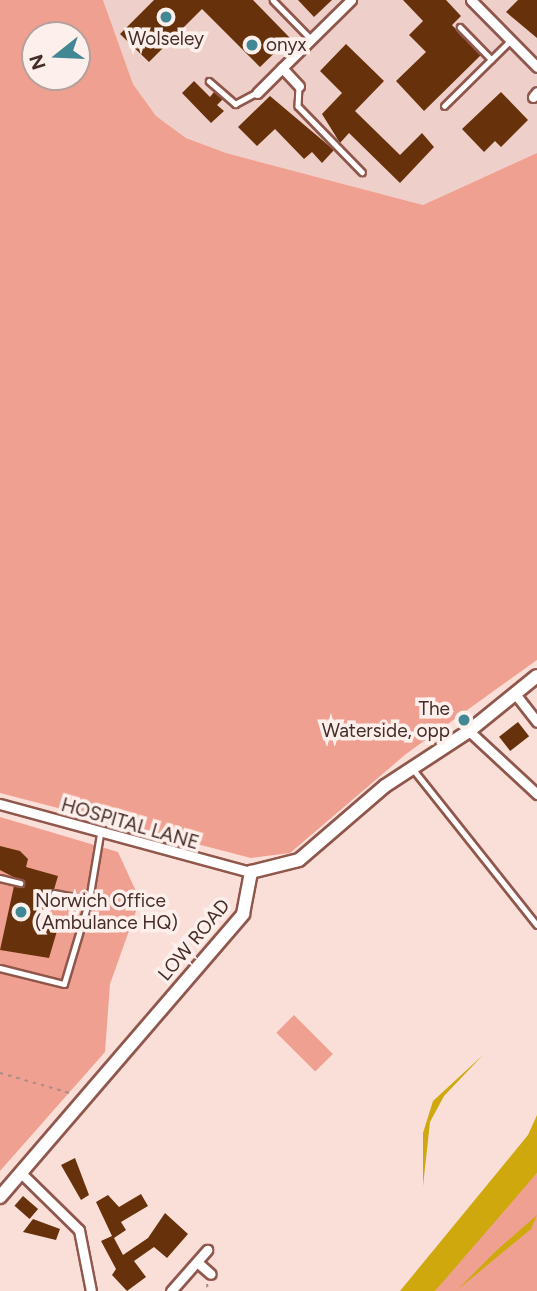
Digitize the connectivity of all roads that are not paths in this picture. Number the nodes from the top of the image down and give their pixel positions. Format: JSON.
{"nodes":[{"id":1,"x":273,"y":0,"type":"edge"},
{"id":2,"x":351,"y":0,"type":"edge"},
{"id":3,"x":474,"y":1,"type":"edge"},
{"id":4,"x":460,"y":27,"type":"dead end"},
{"id":5,"x":311,"y":39,"type":"junction"},
{"id":6,"x":511,"y":40,"type":"junction"},
{"id":7,"x":491,"y":59,"type":"junction"},
{"id":8,"x":537,"y":67,"type":"edge"},
{"id":9,"x":282,"y":68,"type":"junction"},
{"id":10,"x":209,"y":81,"type":"dead end"},
{"id":11,"x":299,"y":86,"type":"joint"},
{"id":12,"x":257,"y":93,"type":"joint"},
{"id":13,"x":444,"y":106,"type":"dead end"},
{"id":14,"x":362,"y":172,"type":"dead end"},
{"id":15,"x":537,"y":676,"type":"edge"},
{"id":16,"x":516,"y":695,"type":"junction"},
{"id":17,"x":537,"y":722,"type":"edge"},
{"id":18,"x":469,"y":731,"type":"junction"},
{"id":19,"x":412,"y":768,"type":"junction"},
{"id":20,"x":537,"y":794,"type":"edge"},
{"id":21,"x":0,"y":804,"type":"edge"},
{"id":22,"x":100,"y":834,"type":"junction"},
{"id":23,"x":251,"y":872,"type":"junction"},
{"id":24,"x":0,"y":879,"type":"edge"},
{"id":25,"x":20,"y":883,"type":"dead end"},
{"id":26,"x":54,"y":893,"type":"dead end"},
{"id":27,"x":89,"y":900,"type":"junction"},
{"id":28,"x":537,"y":925,"type":"edge"},
{"id":29,"x":0,"y":968,"type":"edge"},
{"id":30,"x":21,"y":1173,"type":"junction"},
{"id":31,"x":0,"y":1197,"type":"edge"},
{"id":32,"x":207,"y":1250,"type":"dead end"},
{"id":33,"x":197,"y":1262,"type":"junction"},
{"id":34,"x":211,"y":1274,"type":"dead end"},
{"id":35,"x":91,"y":1291,"type":"edge"},
{"id":36,"x":171,"y":1291,"type":"edge"}],
"edges":[{"from":1,"to":5,"type":"lane"},
{"from":2,"to":5,"type":"street"},
{"from":3,"to":6,"type":"street"},
{"from":4,"to":7,"type":"lane"},
{"from":5,"to":9,"type":"street"},
{"from":6,"to":7,"type":"lane"},
{"from":6,"to":8,"type":"street"},
{"from":7,"to":13,"type":"lane"},
{"from":9,"to":11,"type":"street"},
{"from":9,"to":12,"type":"street"},
{"from":10,"to":12,"type":"lane"},
{"from":11,"to":14,"type":"lane"},
{"from":15,"to":16,"type":"street"},
{"from":16,"to":17,"type":"street"},
{"from":16,"to":18,"type":"street"},
{"from":18,"to":19,"type":"street"},
{"from":18,"to":20,"type":"street"},
{"from":19,"to":23,"type":"street"},
{"from":19,"to":28,"type":"lane"},
{"from":21,"to":22,"type":"street","name":"HOSPITAL LANE"},
{"from":22,"to":23,"type":"street","name":"HOSPITAL LANE"},
{"from":22,"to":27,"type":"lane"},
{"from":23,"to":30,"type":"street","name":"LOW ROAD"},
{"from":24,"to":25,"type":"lane"},
{"from":26,"to":27,"type":"lane"},
{"from":27,"to":29,"type":"lane"},
{"from":30,"to":31,"type":"street","name":"LOW ROAD"},
{"from":30,"to":35,"type":"street"},
{"from":32,"to":33,"type":"street"},
{"from":33,"to":34,"type":"street"},
{"from":33,"to":36,"type":"street"}]}
